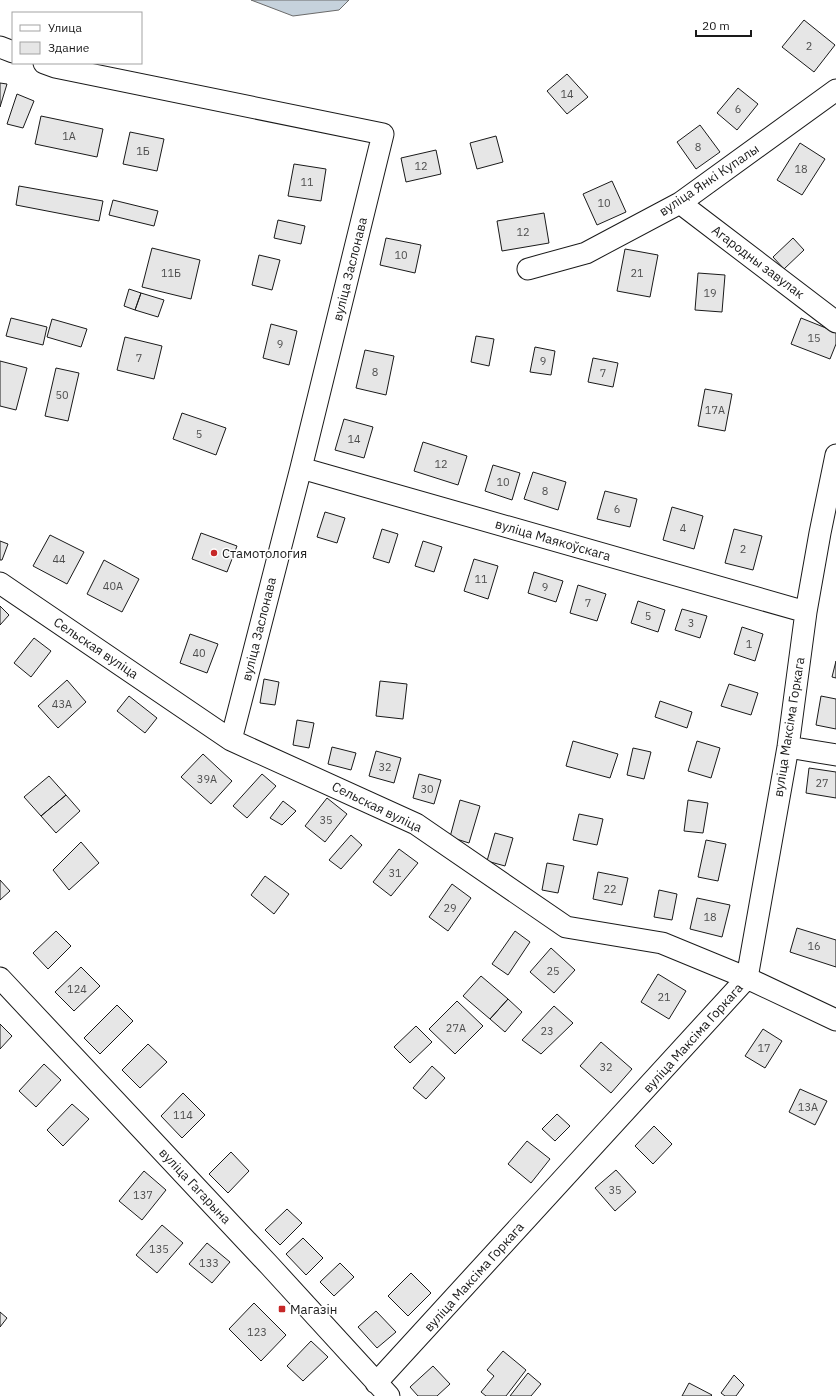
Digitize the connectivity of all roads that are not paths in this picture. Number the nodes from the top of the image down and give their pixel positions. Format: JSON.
{"nodes":[{"id":1,"x":0,"y":47,"type":"edge"},
{"id":2,"x":12,"y":52,"type":"edge"},
{"id":3,"x":47,"y":64,"type":"edge"},
{"id":4,"x":836,"y":90,"type":"edge"},
{"id":5,"x":680,"y":203,"type":"junction"},
{"id":6,"x":528,"y":269,"type":"dead end"},
{"id":7,"x":836,"y":322,"type":"edge"},
{"id":8,"x":836,"y":455,"type":"edge"},
{"id":9,"x":300,"y":468,"type":"junction"},
{"id":10,"x":828,"y":535,"type":"edge"},
{"id":11,"x":0,"y":583,"type":"edge"},
{"id":12,"x":806,"y":612,"type":"junction"},
{"id":13,"x":231,"y":740,"type":"junction"},
{"id":14,"x":788,"y":747,"type":"junction"},
{"id":15,"x":836,"y":755,"type":"edge"},
{"id":16,"x":0,"y":978,"type":"edge"},
{"id":17,"x":747,"y":978,"type":"junction"},
{"id":18,"x":836,"y":1020,"type":"edge"},
{"id":19,"x":383,"y":1390,"type":"edge"}],
"edges":[{"from":1,"to":2,"type":"street"},
{"from":3,"to":9,"type":"street","name":"вуліца Заслонава"},
{"from":4,"to":5,"type":"street","name":"вуліца Янкі Купалы"},
{"from":5,"to":6,"type":"street","name":"вуліца Янкі Купалы"},
{"from":5,"to":7,"type":"street","name":"Агародны завулак"},
{"from":8,"to":10,"type":"street","name":"вуліца Максіма Горкага"},
{"from":9,"to":12,"type":"street","name":"вуліца Маякоўскага"},
{"from":9,"to":13,"type":"street","name":"вуліца Заслонава"},
{"from":10,"to":12,"type":"street","name":"вуліца Максіма Горкага"},
{"from":11,"to":13,"type":"street","name":"Сельская вуліца"},
{"from":12,"to":14,"type":"street","name":"вуліца Максіма Горкага"},
{"from":13,"to":17,"type":"street","name":"Сельская вуліца"},
{"from":14,"to":15,"type":"street"},
{"from":14,"to":17,"type":"street","name":"вуліца Максіма Горкага"},
{"from":16,"to":19,"type":"street","name":"вуліца Гагарына"},
{"from":17,"to":18,"type":"street","name":"Сельская вуліца"},
{"from":17,"to":19,"type":"street","name":"вуліца Максіма Горкага"}]}
